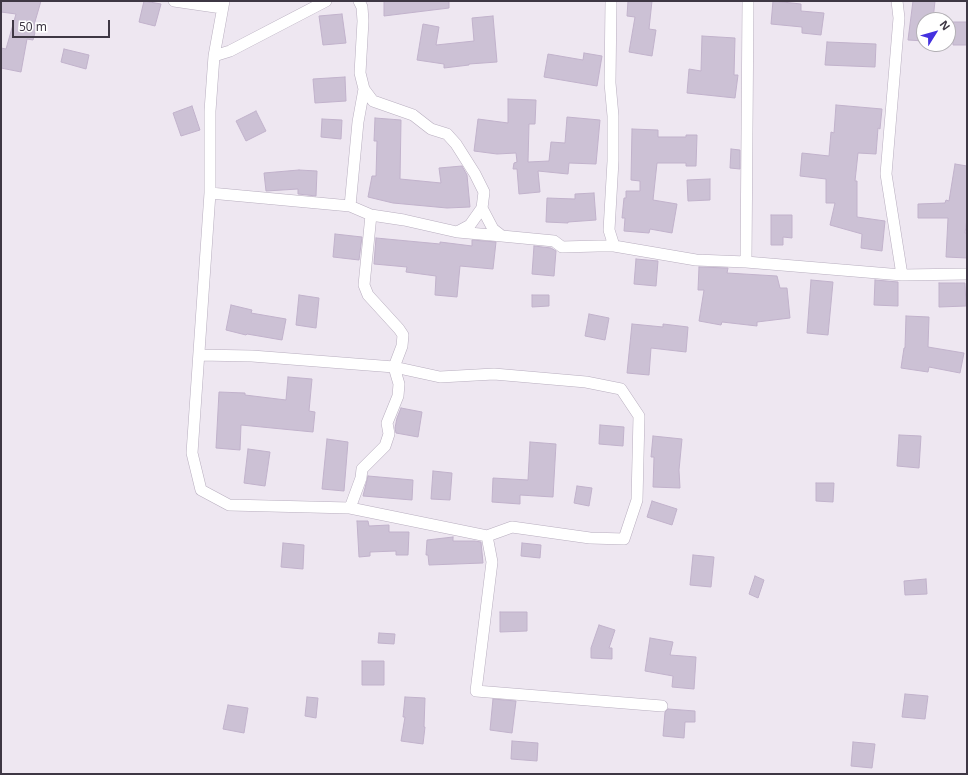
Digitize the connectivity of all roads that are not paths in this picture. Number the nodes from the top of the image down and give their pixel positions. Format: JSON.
{"nodes":[{"id":1,"x":174,"y":1,"type":"edge"},
{"id":2,"x":326,"y":1,"type":"edge"},
{"id":3,"x":359,"y":1,"type":"edge"},
{"id":4,"x":611,"y":1,"type":"edge"},
{"id":5,"x":748,"y":1,"type":"edge"},
{"id":6,"x":897,"y":1,"type":"edge"},
{"id":7,"x":223,"y":4,"type":"edge"},
{"id":8,"x":214,"y":56,"type":"junction"},
{"id":9,"x":364,"y":89,"type":"junction"},
{"id":10,"x":210,"y":193,"type":"junction"},
{"id":11,"x":350,"y":206,"type":"junction"},
{"id":12,"x":482,"y":208,"type":"junction"},
{"id":13,"x":371,"y":215,"type":"junction"},
{"id":14,"x":457,"y":232,"type":"junction"},
{"id":15,"x":502,"y":236,"type":"junction"},
{"id":16,"x":614,"y":246,"type":"junction"},
{"id":17,"x":746,"y":262,"type":"junction"},
{"id":18,"x":967,"y":274,"type":"edge"},
{"id":19,"x":902,"y":275,"type":"junction"},
{"id":20,"x":199,"y":355,"type":"junction"},
{"id":21,"x":394,"y":367,"type":"junction"},
{"id":22,"x":350,"y":508,"type":"junction"},
{"id":23,"x":487,"y":536,"type":"junction"},
{"id":24,"x":662,"y":706,"type":"dead end"}],
"edges":[{"from":1,"to":7,"type":"street"},
{"from":2,"to":8,"type":"street"},
{"from":3,"to":9,"type":"street"},
{"from":4,"to":16,"type":"street"},
{"from":5,"to":17,"type":"street"},
{"from":6,"to":19,"type":"street"},
{"from":7,"to":8,"type":"street"},
{"from":8,"to":10,"type":"street"},
{"from":9,"to":11,"type":"street"},
{"from":9,"to":12,"type":"street"},
{"from":10,"to":11,"type":"street"},
{"from":10,"to":20,"type":"street"},
{"from":11,"to":13,"type":"street"},
{"from":12,"to":14,"type":"street"},
{"from":12,"to":15,"type":"street"},
{"from":13,"to":14,"type":"street"},
{"from":13,"to":21,"type":"street"},
{"from":14,"to":15,"type":"street"},
{"from":15,"to":16,"type":"street"},
{"from":16,"to":17,"type":"street"},
{"from":17,"to":19,"type":"street"},
{"from":18,"to":19,"type":"street"},
{"from":20,"to":21,"type":"street"},
{"from":20,"to":22,"type":"street"},
{"from":21,"to":22,"type":"street"},
{"from":21,"to":23,"type":"street"},
{"from":22,"to":23,"type":"street"},
{"from":23,"to":24,"type":"street"}]}
